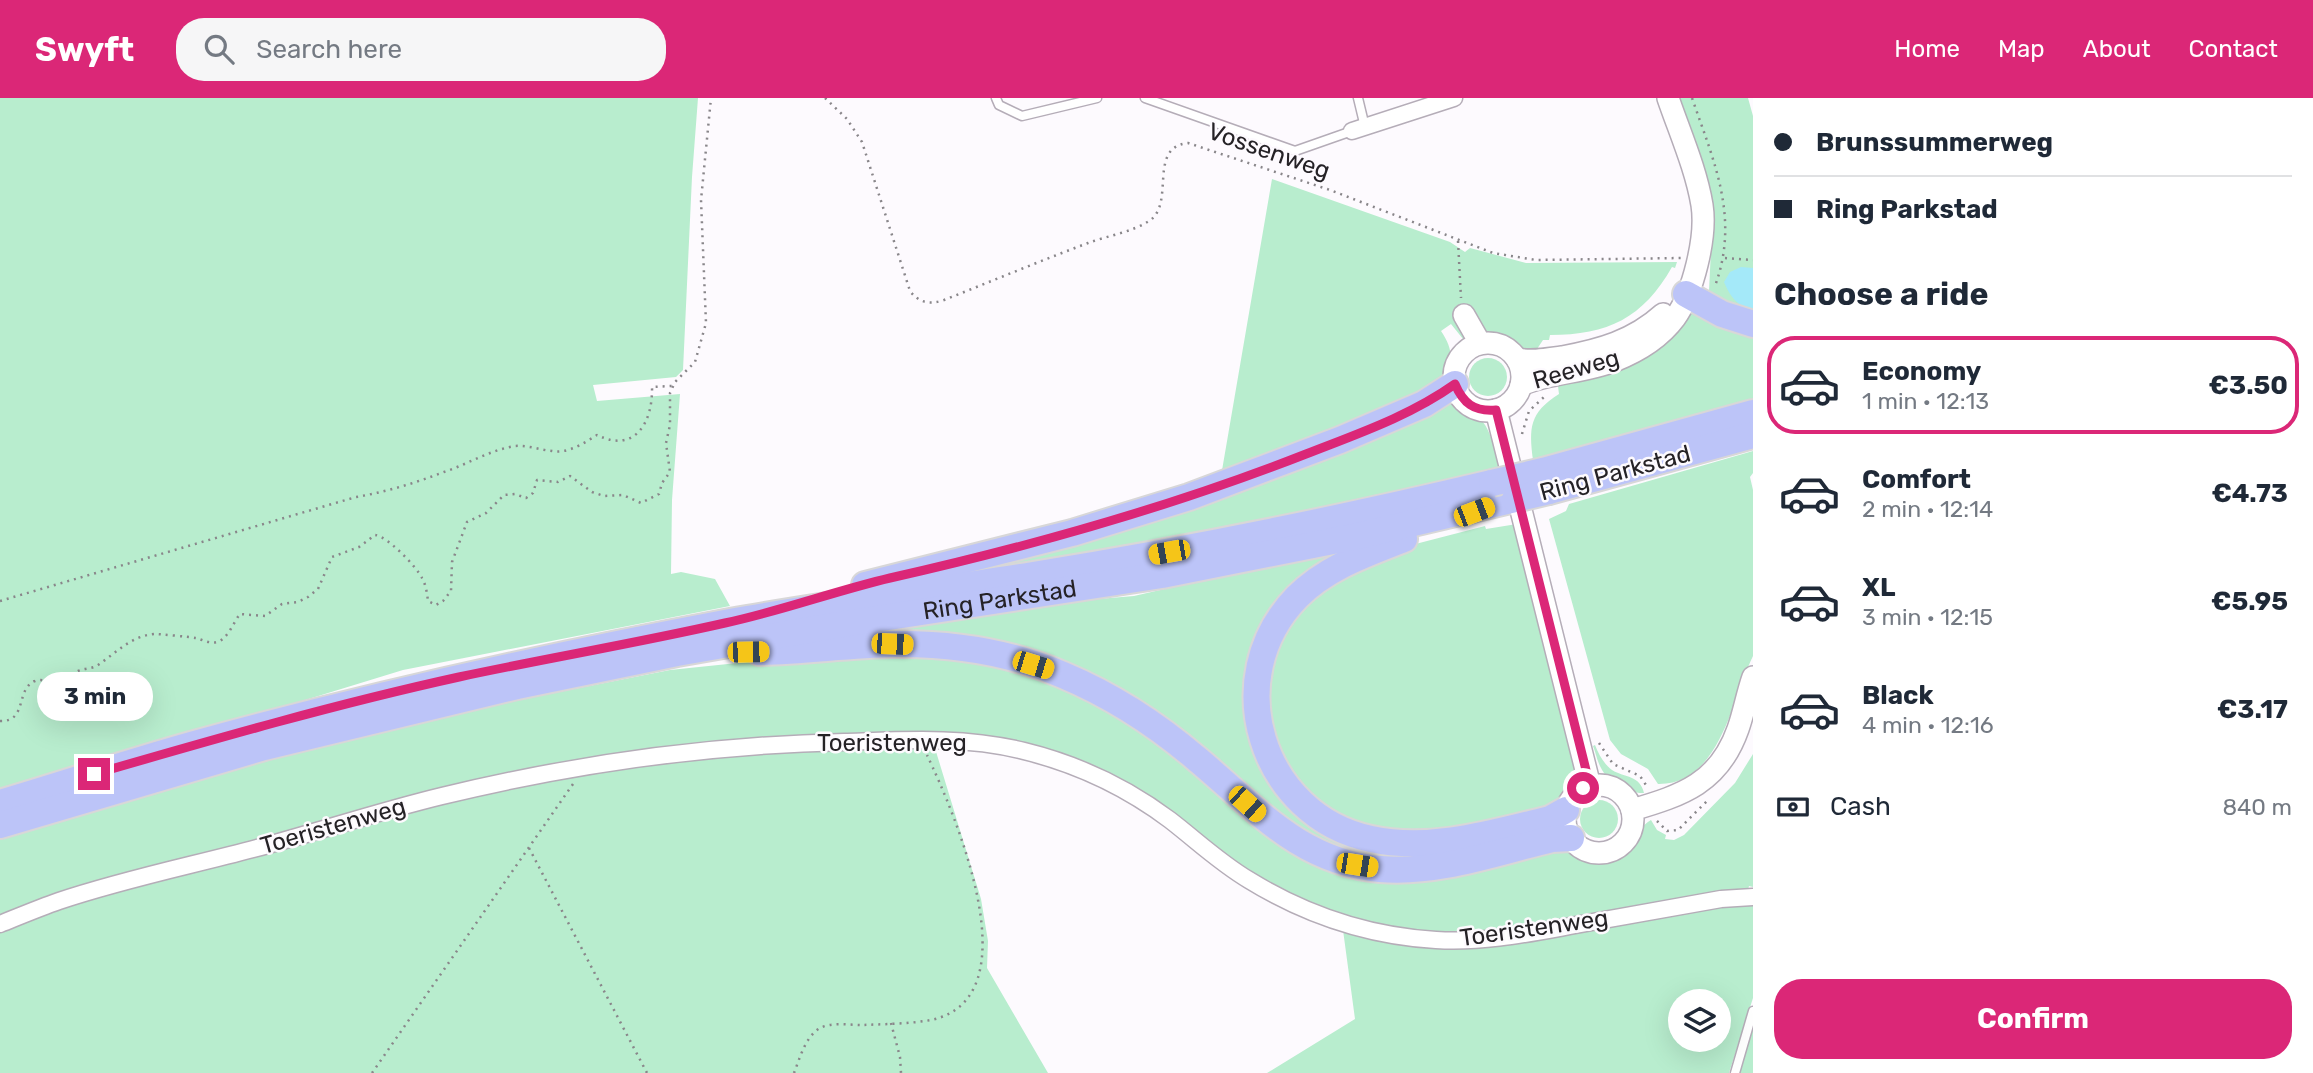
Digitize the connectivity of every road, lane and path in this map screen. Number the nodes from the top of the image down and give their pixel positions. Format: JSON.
{"nodes":[{"id":1,"x":711,"y":98,"type":"edge"},
{"id":2,"x":825,"y":98,"type":"edge"},
{"id":3,"x":996,"y":98,"type":"edge"},
{"id":4,"x":1097,"y":98,"type":"edge"},
{"id":5,"x":1145,"y":98,"type":"edge"},
{"id":6,"x":1358,"y":98,"type":"edge"},
{"id":7,"x":1454,"y":98,"type":"edge"},
{"id":8,"x":1668,"y":98,"type":"edge"},
{"id":9,"x":1358,"y":129,"type":"junction"},
{"id":10,"x":1457,"y":240,"type":"junction"},
{"id":11,"x":1682,"y":258,"type":"dead end"},
{"id":12,"x":1724,"y":258,"type":"dead end"},
{"id":13,"x":1753,"y":260,"type":"edge"},
{"id":14,"x":1686,"y":294,"type":"junction"},
{"id":15,"x":1464,"y":315,"type":"joint"},
{"id":16,"x":1753,"y":324,"type":"edge"},
{"id":17,"x":1480,"y":343,"type":"junction"},
{"id":18,"x":1517,"y":359,"type":"junction"},
{"id":19,"x":1455,"y":384,"type":"junction"},
{"id":20,"x":1521,"y":385,"type":"junction"},
{"id":21,"x":673,"y":386,"type":"junction"},
{"id":22,"x":1541,"y":399,"type":"dead end"},
{"id":23,"x":1496,"y":410,"type":"junction"},
{"id":24,"x":1753,"y":413,"type":"edge"},
{"id":25,"x":1753,"y":435,"type":"edge"},
{"id":26,"x":1522,"y":441,"type":"dead end"},
{"id":27,"x":1546,"y":481,"type":"junction"},
{"id":28,"x":1495,"y":493,"type":"junction"},
{"id":29,"x":0,"y":601,"type":"edge"},
{"id":30,"x":728,"y":623,"type":"junction"},
{"id":31,"x":677,"y":653,"type":"junction"},
{"id":32,"x":1753,"y":677,"type":"edge"},
{"id":33,"x":0,"y":721,"type":"edge"},
{"id":34,"x":920,"y":740,"type":"junction"},
{"id":35,"x":1598,"y":742,"type":"dead end"},
{"id":36,"x":586,"y":768,"type":"junction"},
{"id":37,"x":1590,"y":786,"type":"junction"},
{"id":38,"x":1710,"y":797,"type":"dead end"},
{"id":39,"x":0,"y":803,"type":"edge"},
{"id":40,"x":1642,"y":807,"type":"junction"},
{"id":41,"x":1566,"y":810,"type":"junction"},
{"id":42,"x":0,"y":825,"type":"edge"},
{"id":43,"x":1572,"y":838,"type":"junction"},
{"id":44,"x":528,"y":848,"type":"junction"},
{"id":45,"x":1753,"y":897,"type":"edge"},
{"id":46,"x":0,"y":924,"type":"edge"},
{"id":47,"x":1753,"y":1011,"type":"edge"},
{"id":48,"x":891,"y":1023,"type":"junction"},
{"id":49,"x":372,"y":1073,"type":"edge"},
{"id":50,"x":647,"y":1073,"type":"edge"},
{"id":51,"x":793,"y":1073,"type":"edge"},
{"id":52,"x":901,"y":1073,"type":"edge"},
{"id":53,"x":1735,"y":1073,"type":"edge"}],
"edges":[{"from":1,"to":21,"type":"path"},
{"from":2,"to":10,"type":"path","name":"Vossenweg"},
{"from":3,"to":4,"type":"lane"},
{"from":5,"to":9,"type":"lane"},
{"from":6,"to":9,"type":"lane"},
{"from":7,"to":9,"type":"street"},
{"from":8,"to":14,"type":"street","name":"Reeweg"},
{"from":10,"to":11,"type":"path","name":"Vossenweg"},
{"from":10,"to":15,"type":"path"},
{"from":12,"to":13,"type":"path"},
{"from":14,"to":16,"type":"highway"},
{"from":14,"to":18,"type":"street","name":"Reeweg"},
{"from":14,"to":20,"type":"street","name":"Reeweg"},
{"from":15,"to":17,"type":"street"},
{"from":17,"to":18,"type":"street"},
{"from":17,"to":19,"type":"street"},
{"from":18,"to":20,"type":"street"},
{"from":19,"to":23,"type":"street"},
{"from":19,"to":30,"type":"highway"},
{"from":20,"to":23,"type":"street"},
{"from":21,"to":29,"type":"path"},
{"from":21,"to":33,"type":"path"},
{"from":22,"to":26,"type":"path"},
{"from":23,"to":37,"type":"street"},
{"from":24,"to":27,"type":"highway","name":"Ring Parkstad"},
{"from":25,"to":27,"type":"highway","name":"Ring Parkstad"},
{"from":27,"to":28,"type":"highway","name":"Ring Parkstad","bridge":true},
{"from":28,"to":30,"type":"highway","name":"Ring Parkstad"},
{"from":28,"to":31,"type":"highway","name":"Ring Parkstad"},
{"from":28,"to":41,"type":"highway"},
{"from":30,"to":39,"type":"highway","name":"Ring Parkstad"},
{"from":31,"to":42,"type":"highway","name":"Ring Parkstad"},
{"from":31,"to":43,"type":"highway"},
{"from":32,"to":40,"type":"street"},
{"from":34,"to":36,"type":"street","name":"Toeristenweg"},
{"from":34,"to":45,"type":"street","name":"Toeristenweg"},
{"from":34,"to":48,"type":"path"},
{"from":35,"to":40,"type":"path"},
{"from":36,"to":44,"type":"path"},
{"from":36,"to":46,"type":"street","name":"Toeristenweg"},
{"from":37,"to":40,"type":"street"},
{"from":37,"to":41,"type":"street"},
{"from":38,"to":40,"type":"path"},
{"from":40,"to":43,"type":"street"},
{"from":41,"to":43,"type":"street"},
{"from":44,"to":49,"type":"path"},
{"from":44,"to":50,"type":"path"},
{"from":47,"to":53,"type":"lane"},
{"from":48,"to":51,"type":"path"},
{"from":48,"to":52,"type":"path"}]}
